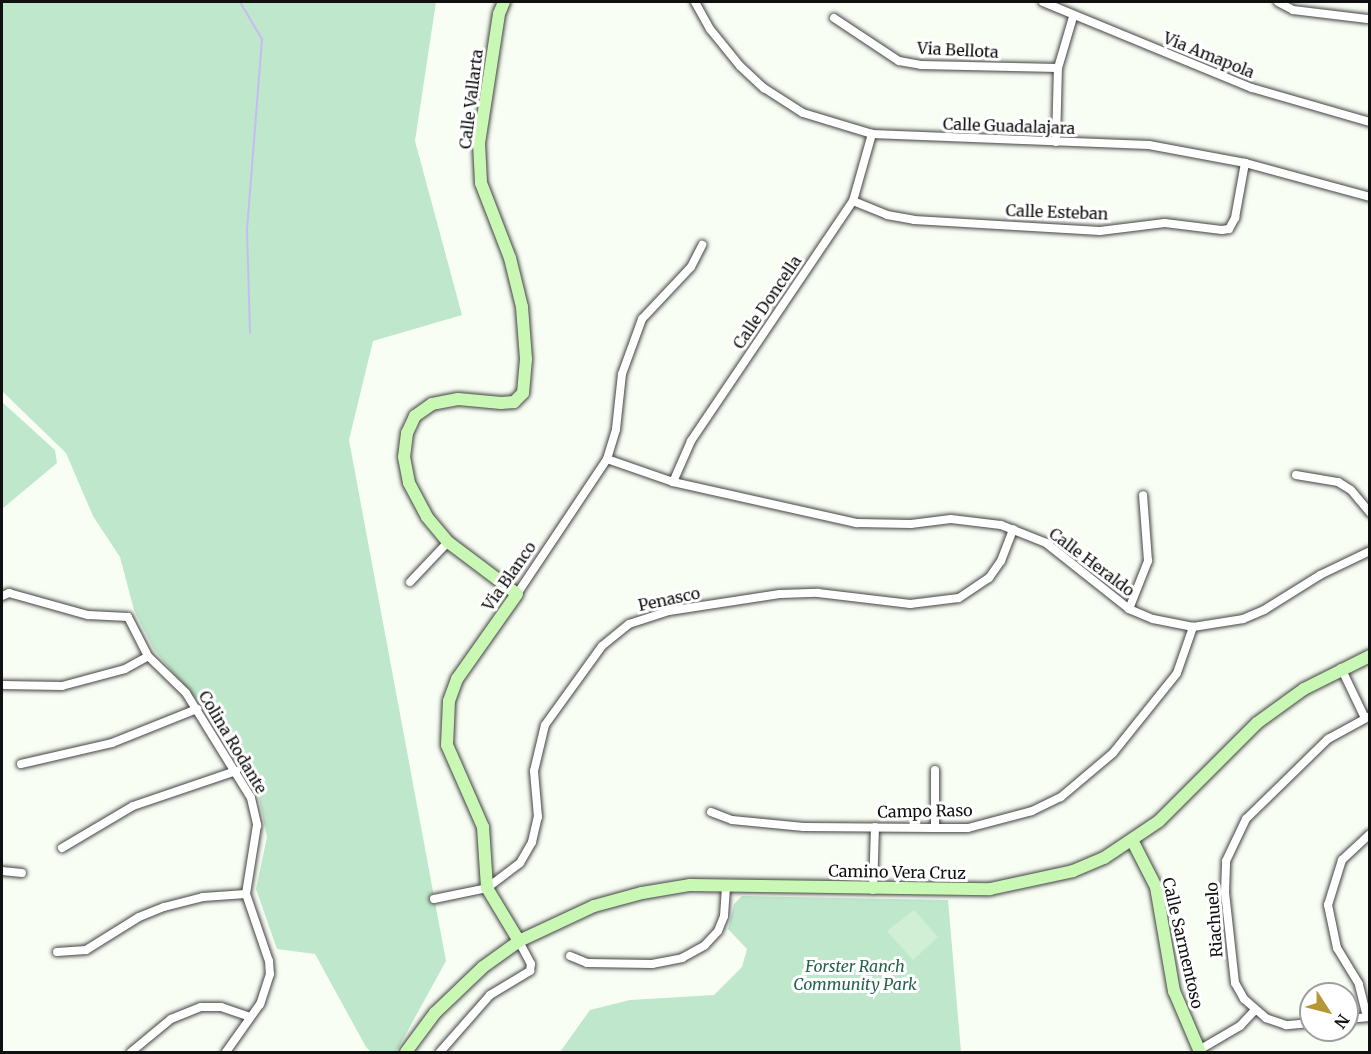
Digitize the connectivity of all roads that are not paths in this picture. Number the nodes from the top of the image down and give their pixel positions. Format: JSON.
{"nodes":[{"id":1,"x":504,"y":2,"type":"edge"},
{"id":2,"x":695,"y":2,"type":"edge"},
{"id":3,"x":1043,"y":2,"type":"edge"},
{"id":4,"x":1278,"y":2,"type":"edge"},
{"id":5,"x":1073,"y":17,"type":"junction"},
{"id":6,"x":834,"y":18,"type":"dead end"},
{"id":7,"x":1369,"y":19,"type":"edge"},
{"id":8,"x":1058,"y":68,"type":"junction"},
{"id":9,"x":1370,"y":122,"type":"edge"},
{"id":10,"x":872,"y":134,"type":"junction"},
{"id":11,"x":1056,"y":142,"type":"junction"},
{"id":12,"x":1245,"y":163,"type":"junction"},
{"id":13,"x":1370,"y":197,"type":"edge"},
{"id":14,"x":853,"y":201,"type":"junction"},
{"id":15,"x":702,"y":245,"type":"dead end"},
{"id":16,"x":607,"y":459,"type":"junction"},
{"id":17,"x":1296,"y":475,"type":"dead end"},
{"id":18,"x":673,"y":482,"type":"junction"},
{"id":19,"x":1143,"y":495,"type":"dead end"},
{"id":20,"x":1370,"y":513,"type":"edge"},
{"id":21,"x":1014,"y":530,"type":"junction"},
{"id":22,"x":448,"y":542,"type":"junction"},
{"id":23,"x":1370,"y":551,"type":"edge"},
{"id":24,"x":410,"y":582,"type":"dead end"},
{"id":25,"x":517,"y":594,"type":"junction"},
{"id":26,"x":2,"y":596,"type":"edge"},
{"id":27,"x":1129,"y":609,"type":"junction"},
{"id":28,"x":1193,"y":627,"type":"junction"},
{"id":29,"x":148,"y":656,"type":"junction"},
{"id":30,"x":1370,"y":656,"type":"edge"},
{"id":31,"x":1341,"y":668,"type":"junction"},
{"id":32,"x":2,"y":685,"type":"edge"},
{"id":33,"x":197,"y":709,"type":"junction"},
{"id":34,"x":1367,"y":717,"type":"edge"},
{"id":35,"x":21,"y":764,"type":"dead end"},
{"id":36,"x":935,"y":770,"type":"dead end"},
{"id":37,"x":236,"y":771,"type":"junction"},
{"id":38,"x":711,"y":812,"type":"dead end"},
{"id":39,"x":875,"y":827,"type":"junction"},
{"id":40,"x":935,"y":828,"type":"junction"},
{"id":41,"x":1370,"y":834,"type":"edge"},
{"id":42,"x":1132,"y":840,"type":"junction"},
{"id":43,"x":62,"y":848,"type":"dead end"},
{"id":44,"x":2,"y":871,"type":"edge"},
{"id":45,"x":22,"y":873,"type":"dead end"},
{"id":46,"x":726,"y":885,"type":"junction"},
{"id":47,"x":488,"y":888,"type":"junction"},
{"id":48,"x":873,"y":890,"type":"junction"},
{"id":49,"x":246,"y":894,"type":"junction"},
{"id":50,"x":434,"y":899,"type":"dead end"},
{"id":51,"x":519,"y":941,"type":"junction"},
{"id":52,"x":57,"y":952,"type":"dead end"},
{"id":53,"x":570,"y":956,"type":"dead end"},
{"id":54,"x":1255,"y":1010,"type":"junction"},
{"id":55,"x":250,"y":1017,"type":"junction"},
{"id":56,"x":1368,"y":1017,"type":"edge"},
{"id":57,"x":1299,"y":1024,"type":"edge"},
{"id":58,"x":1200,"y":1051,"type":"edge"},
{"id":59,"x":131,"y":1053,"type":"edge"},
{"id":60,"x":226,"y":1053,"type":"edge"},
{"id":61,"x":406,"y":1053,"type":"edge"},
{"id":62,"x":440,"y":1053,"type":"edge"}],
"edges":[{"from":1,"to":22,"type":"street","name":"Calle Vallarta"},
{"from":2,"to":10,"type":"street","name":"Calle Guadalajara"},
{"from":3,"to":5,"type":"street","name":"Via Amapola"},
{"from":4,"to":7,"type":"street"},
{"from":5,"to":8,"type":"street"},
{"from":5,"to":9,"type":"street","name":"Via Amapola"},
{"from":6,"to":8,"type":"street","name":"Via Bellota"},
{"from":8,"to":11,"type":"street"},
{"from":10,"to":11,"type":"street","name":"Calle Guadalajara"},
{"from":10,"to":14,"type":"street","name":"Calle Doncella"},
{"from":11,"to":12,"type":"street","name":"Calle Guadalajara"},
{"from":12,"to":13,"type":"street","name":"Calle Guadalajara"},
{"from":12,"to":14,"type":"street","name":"Calle Esteban"},
{"from":14,"to":18,"type":"street","name":"Calle Doncella"},
{"from":15,"to":16,"type":"street","name":"Via Blanco"},
{"from":16,"to":18,"type":"street","name":"Calle Heraldo"},
{"from":16,"to":25,"type":"street","name":"Via Blanco"},
{"from":17,"to":20,"type":"street"},
{"from":18,"to":21,"type":"street","name":"Calle Heraldo"},
{"from":19,"to":27,"type":"street"},
{"from":21,"to":27,"type":"street","name":"Calle Heraldo"},
{"from":21,"to":47,"type":"street","name":"Penasco"},
{"from":22,"to":24,"type":"street"},
{"from":22,"to":25,"type":"street","name":"Calle Vallarta"},
{"from":23,"to":28,"type":"street","name":"Calle Heraldo"},
{"from":25,"to":47,"type":"street","name":"Via Blanco"},
{"from":26,"to":29,"type":"street","name":"Colina Rodante"},
{"from":27,"to":28,"type":"street","name":"Calle Heraldo"},
{"from":28,"to":40,"type":"street","name":"Campo Raso"},
{"from":29,"to":32,"type":"street"},
{"from":29,"to":33,"type":"street","name":"Colina Rodante"},
{"from":30,"to":31,"type":"street","name":"Camino Vera Cruz"},
{"from":31,"to":34,"type":"street"},
{"from":31,"to":42,"type":"street","name":"Camino Vera Cruz"},
{"from":33,"to":35,"type":"street"},
{"from":33,"to":37,"type":"street","name":"Colina Rodante"},
{"from":34,"to":54,"type":"street","name":"Riachuelo"},
{"from":36,"to":40,"type":"street"},
{"from":37,"to":43,"type":"street"},
{"from":37,"to":49,"type":"street","name":"Colina Rodante"},
{"from":38,"to":39,"type":"street","name":"Campo Raso"},
{"from":39,"to":40,"type":"street","name":"Campo Raso"},
{"from":39,"to":48,"type":"street"},
{"from":41,"to":56,"type":"street"},
{"from":42,"to":48,"type":"street","name":"Camino Vera Cruz"},
{"from":42,"to":58,"type":"street","name":"Calle Sarmentoso"},
{"from":44,"to":45,"type":"street"},
{"from":46,"to":48,"type":"street","name":"Camino Vera Cruz"},
{"from":46,"to":51,"type":"street","name":"Camino Vera Cruz"},
{"from":46,"to":53,"type":"street"},
{"from":47,"to":50,"type":"street","name":"Penasco"},
{"from":47,"to":51,"type":"street","name":"Via Blanco"},
{"from":49,"to":52,"type":"street"},
{"from":49,"to":55,"type":"street","name":"Colina Rodante"},
{"from":51,"to":61,"type":"street","name":"Camino Vera Cruz"},
{"from":51,"to":62,"type":"street"},
{"from":54,"to":57,"type":"street","name":"Riachuelo"},
{"from":54,"to":58,"type":"street"},
{"from":55,"to":59,"type":"street"},
{"from":55,"to":60,"type":"street","name":"Colina Rodante"}]}
